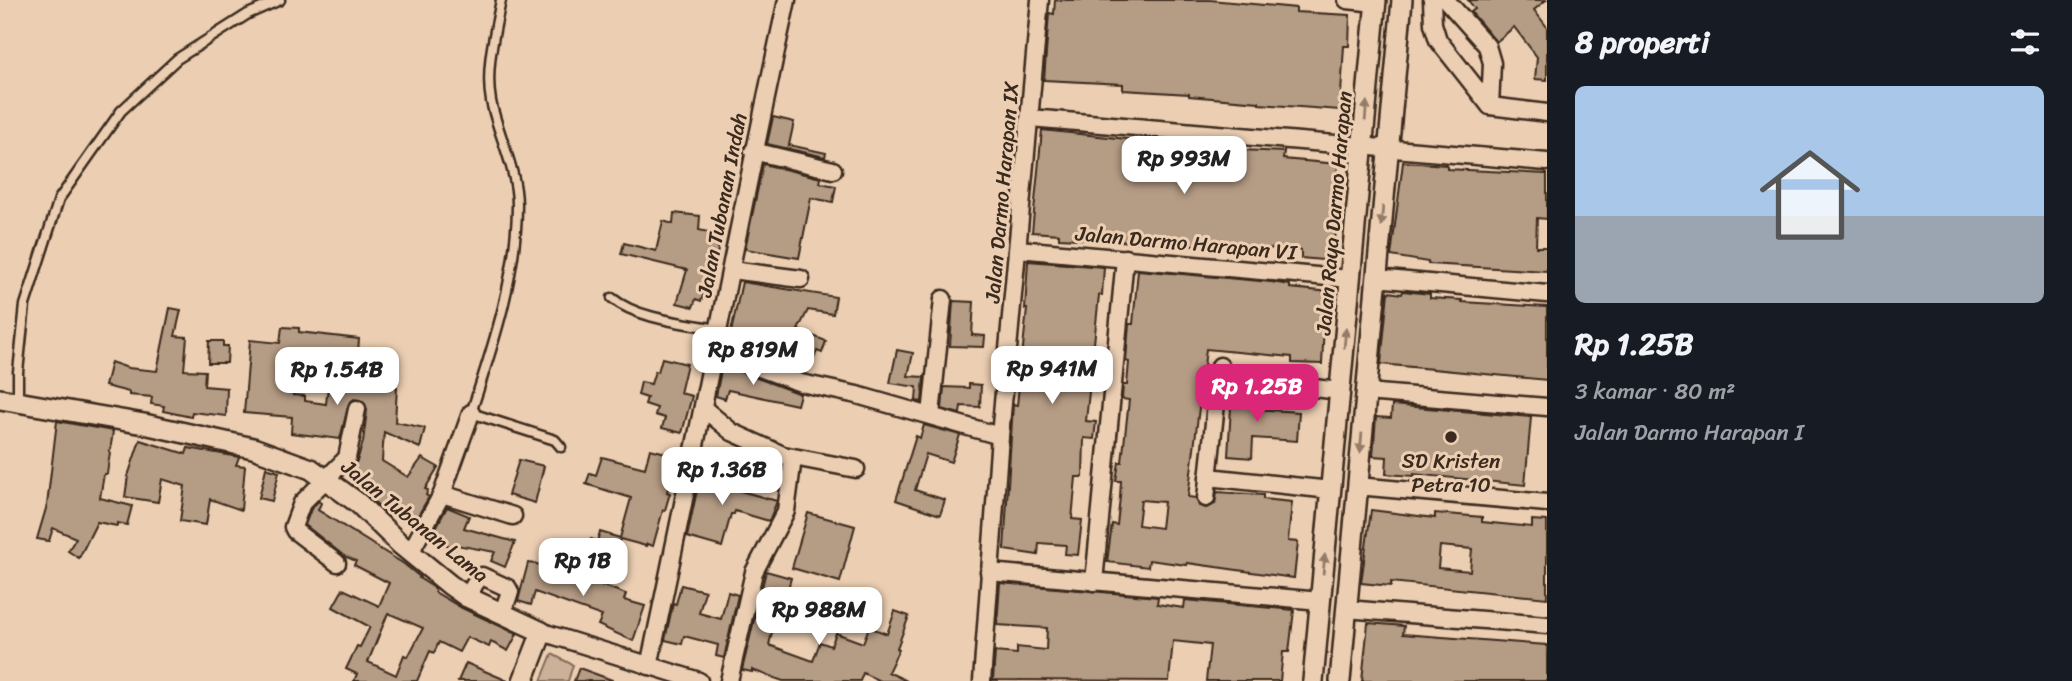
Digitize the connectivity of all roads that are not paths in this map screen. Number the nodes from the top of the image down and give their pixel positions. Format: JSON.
{"nodes":[{"id":1,"x":280,"y":0,"type":"edge"},
{"id":2,"x":501,"y":0,"type":"edge"},
{"id":3,"x":787,"y":0,"type":"edge"},
{"id":4,"x":1040,"y":0,"type":"edge"},
{"id":5,"x":1347,"y":0,"type":"edge"},
{"id":6,"x":1402,"y":0,"type":"edge"},
{"id":7,"x":1432,"y":0,"type":"edge"},
{"id":8,"x":1446,"y":0,"type":"edge"},
{"id":9,"x":1376,"y":1,"type":"edge"},
{"id":10,"x":1490,"y":106,"type":"junction"},
{"id":11,"x":1547,"y":113,"type":"edge"},
{"id":12,"x":1030,"y":118,"type":"junction"},
{"id":13,"x":1363,"y":147,"type":"junction"},
{"id":14,"x":1388,"y":148,"type":"junction"},
{"id":15,"x":754,"y":151,"type":"junction"},
{"id":16,"x":1547,"y":162,"type":"edge"},
{"id":17,"x":832,"y":170,"type":"dead end"},
{"id":18,"x":1017,"y":249,"type":"junction"},
{"id":19,"x":1125,"y":258,"type":"junction"},
{"id":20,"x":731,"y":270,"type":"junction"},
{"id":21,"x":1376,"y":278,"type":"junction"},
{"id":22,"x":801,"y":279,"type":"dead end"},
{"id":23,"x":1350,"y":279,"type":"junction"},
{"id":24,"x":1547,"y":294,"type":"edge"},
{"id":25,"x":612,"y":298,"type":"dead end"},
{"id":26,"x":943,"y":299,"type":"dead end"},
{"id":27,"x":718,"y":330,"type":"junction"},
{"id":28,"x":713,"y":351,"type":"junction"},
{"id":29,"x":1340,"y":391,"type":"junction"},
{"id":30,"x":1366,"y":392,"type":"junction"},
{"id":31,"x":9,"y":399,"type":"edge"},
{"id":32,"x":1547,"y":407,"type":"edge"},
{"id":33,"x":703,"y":408,"type":"junction"},
{"id":34,"x":357,"y":409,"type":"dead end"},
{"id":35,"x":471,"y":413,"type":"junction"},
{"id":36,"x":931,"y":415,"type":"junction"},
{"id":37,"x":1000,"y":436,"type":"junction"},
{"id":38,"x":561,"y":447,"type":"dead end"},
{"id":39,"x":793,"y":457,"type":"junction"},
{"id":40,"x":856,"y":469,"type":"dead end"},
{"id":41,"x":1208,"y":477,"type":"junction"},
{"id":42,"x":327,"y":478,"type":"junction"},
{"id":43,"x":1357,"y":486,"type":"junction"},
{"id":44,"x":1331,"y":490,"type":"junction"},
{"id":45,"x":442,"y":495,"type":"junction"},
{"id":46,"x":1206,"y":498,"type":"dead end"},
{"id":47,"x":1547,"y":503,"type":"edge"},
{"id":48,"x":513,"y":516,"type":"dead end"},
{"id":49,"x":410,"y":553,"type":"junction"},
{"id":50,"x":337,"y":563,"type":"dead end"},
{"id":51,"x":989,"y":572,"type":"junction"},
{"id":52,"x":1094,"y":582,"type":"junction"},
{"id":53,"x":467,"y":597,"type":"junction"},
{"id":54,"x":1321,"y":601,"type":"junction"},
{"id":55,"x":1346,"y":609,"type":"junction"},
{"id":56,"x":502,"y":614,"type":"junction"},
{"id":57,"x":1547,"y":625,"type":"edge"},
{"id":58,"x":542,"y":632,"type":"junction"},
{"id":59,"x":649,"y":666,"type":"junction"},
{"id":60,"x":673,"y":678,"type":"edge"},
{"id":61,"x":523,"y":681,"type":"edge"},
{"id":62,"x":699,"y":681,"type":"edge"},
{"id":63,"x":729,"y":681,"type":"edge"},
{"id":64,"x":982,"y":681,"type":"edge"},
{"id":65,"x":1314,"y":681,"type":"edge"},
{"id":66,"x":1340,"y":681,"type":"edge"}],
"edges":[{"from":1,"to":31,"type":"lane"},
{"from":2,"to":35,"type":"lane"},
{"from":3,"to":15,"type":"street","name":"Jalan Tubanan Indah"},
{"from":4,"to":12,"type":"street","name":"Jalan Darmo Harapan IX"},
{"from":5,"to":9,"type":"street"},
{"from":6,"to":14,"type":"street"},
{"from":7,"to":10,"type":"street"},
{"from":8,"to":10,"type":"street"},
{"from":13,"to":9,"type":"street","name":"Jalan Raya Darmo Harapan","one_way":true},
{"from":10,"to":11,"type":"street"},
{"from":12,"to":13,"type":"street"},
{"from":12,"to":18,"type":"street","name":"Jalan Darmo Harapan IX"},
{"from":13,"to":14,"type":"street"},
{"from":13,"to":23,"type":"street","name":"Jalan Raya Darmo Harapan"},
{"from":14,"to":16,"type":"street"},
{"from":14,"to":21,"type":"street","one_way":true},
{"from":15,"to":17,"type":"street"},
{"from":15,"to":20,"type":"street","name":"Jalan Tubanan Indah"},
{"from":18,"to":19,"type":"street","name":"Jalan Darmo Harapan VI"},
{"from":18,"to":37,"type":"street","name":"Jalan Darmo Harapan IX"},
{"from":19,"to":23,"type":"street","name":"Jalan Darmo Harapan VI"},
{"from":19,"to":52,"type":"street"},
{"from":20,"to":22,"type":"street"},
{"from":20,"to":27,"type":"street","name":"Jalan Tubanan Indah"},
{"from":21,"to":24,"type":"street"},
{"from":21,"to":30,"type":"street"},
{"from":29,"to":23,"type":"street","name":"Jalan Raya Darmo Harapan","one_way":true},
{"from":25,"to":27,"type":"lane"},
{"from":26,"to":36,"type":"street"},
{"from":27,"to":28,"type":"street","name":"Jalan Tubanan Indah"},
{"from":28,"to":33,"type":"street","name":"Jalan Tubanan Indah"},
{"from":28,"to":36,"type":"street"},
{"from":29,"to":41,"type":"street"},
{"from":29,"to":44,"type":"street","name":"Jalan Raya Darmo Harapan"},
{"from":30,"to":32,"type":"street"},
{"from":30,"to":43,"type":"street","one_way":true},
{"from":31,"to":42,"type":"street","name":"Jalan Tubanan Lama"},
{"from":33,"to":39,"type":"street"},
{"from":33,"to":59,"type":"street","name":"Jalan Tubanan Indah"},
{"from":34,"to":42,"type":"street"},
{"from":35,"to":38,"type":"lane"},
{"from":35,"to":45,"type":"street"},
{"from":36,"to":37,"type":"street"},
{"from":37,"to":51,"type":"street","name":"Jalan Darmo Harapan IX"},
{"from":39,"to":40,"type":"street"},
{"from":39,"to":63,"type":"street"},
{"from":41,"to":44,"type":"street"},
{"from":41,"to":46,"type":"street"},
{"from":42,"to":49,"type":"street","name":"Jalan Tubanan Lama"},
{"from":42,"to":50,"type":"street"},
{"from":43,"to":47,"type":"street"},
{"from":43,"to":55,"type":"street"},
{"from":54,"to":44,"type":"street","name":"Jalan Raya Darmo Harapan","one_way":true},
{"from":45,"to":48,"type":"street"},
{"from":45,"to":49,"type":"street"},
{"from":49,"to":53,"type":"street","name":"Jalan Tubanan Lama"},
{"from":51,"to":52,"type":"street"},
{"from":51,"to":64,"type":"street","name":"Jalan Darmo Harapan IX"},
{"from":52,"to":54,"type":"street"},
{"from":53,"to":56,"type":"street","name":"Jalan Tubanan Lama"},
{"from":53,"to":56,"type":"street"},
{"from":54,"to":65,"type":"street","name":"Jalan Raya Darmo Harapan"},
{"from":55,"to":57,"type":"street"},
{"from":55,"to":66,"type":"street"},
{"from":56,"to":58,"type":"street","name":"Jalan Tubanan Lama"},
{"from":58,"to":59,"type":"street"},
{"from":58,"to":61,"type":"street"},
{"from":59,"to":60,"type":"street"},
{"from":60,"to":62,"type":"street"}]}
